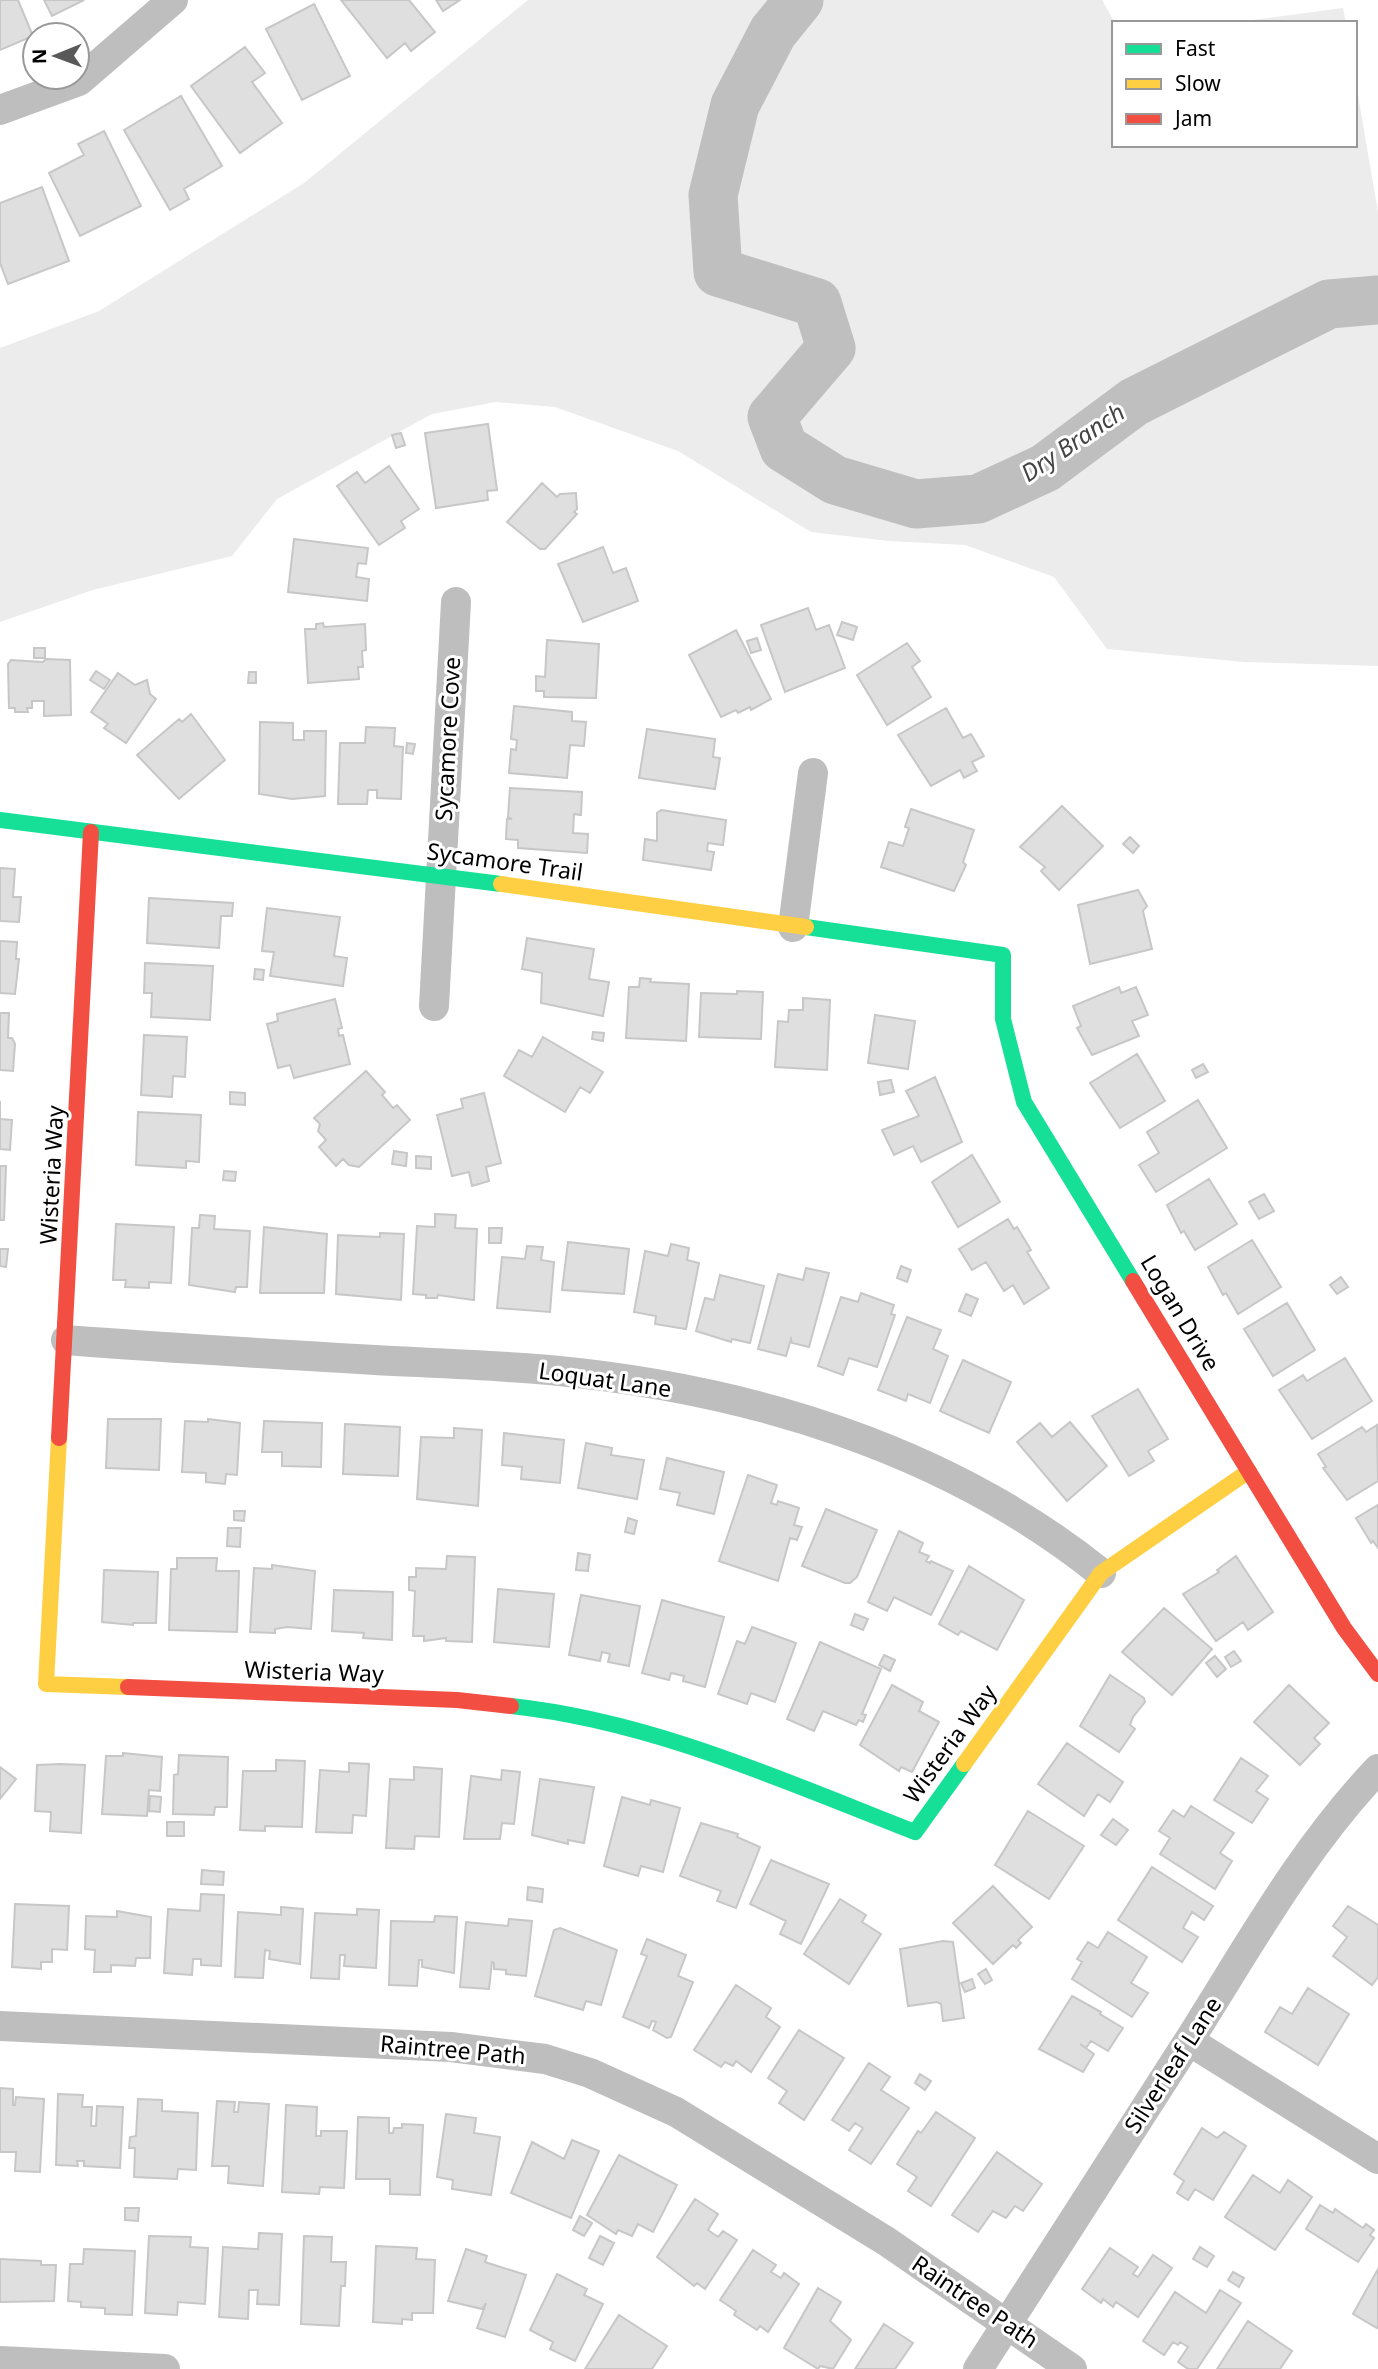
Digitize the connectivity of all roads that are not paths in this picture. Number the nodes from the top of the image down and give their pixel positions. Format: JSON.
{"nodes":[{"id":1,"x":173,"y":0,"type":"edge"},
{"id":2,"x":0,"y":110,"type":"edge"},
{"id":3,"x":456,"y":602,"type":"dead end"},
{"id":4,"x":813,"y":773,"type":"dead end"},
{"id":5,"x":0,"y":820,"type":"edge"},
{"id":6,"x":91,"y":832,"type":"junction"},
{"id":7,"x":440,"y":876,"type":"junction"},
{"id":8,"x":793,"y":928,"type":"junction"},
{"id":9,"x":1003,"y":955,"type":"joint"},
{"id":10,"x":434,"y":1006,"type":"dead end"},
{"id":11,"x":66,"y":1340,"type":"junction"},
{"id":12,"x":1249,"y":1471,"type":"junction"},
{"id":13,"x":1101,"y":1573,"type":"junction"},
{"id":14,"x":1378,"y":1674,"type":"edge"},
{"id":15,"x":1378,"y":1769,"type":"edge"},
{"id":16,"x":0,"y":2026,"type":"edge"},
{"id":17,"x":1189,"y":2040,"type":"junction"},
{"id":18,"x":1378,"y":2159,"type":"edge"},
{"id":19,"x":1007,"y":2322,"type":"junction"},
{"id":20,"x":0,"y":2361,"type":"edge"},
{"id":21,"x":165,"y":2369,"type":"edge"},
{"id":22,"x":978,"y":2369,"type":"edge"},
{"id":23,"x":1072,"y":2369,"type":"edge"}],
"edges":[{"from":1,"to":2,"type":"street"},
{"from":3,"to":7,"type":"street","name":"Sycamore Cove"},
{"from":4,"to":8,"type":"street"},
{"from":5,"to":6,"type":"street","name":"Sycamore Trail"},
{"from":6,"to":7,"type":"street","name":"Sycamore Trail"},
{"from":6,"to":11,"type":"street","name":"Wisteria Way"},
{"from":7,"to":8,"type":"street","name":"Sycamore Trail"},
{"from":7,"to":10,"type":"street","name":"Sycamore Cove"},
{"from":8,"to":9,"type":"street","name":"Sycamore Trail"},
{"from":9,"to":12,"type":"street","name":"Logan Drive"},
{"from":11,"to":13,"type":"street","name":"Loquat Lane"},
{"from":11,"to":13,"type":"street","name":"Wisteria Way"},
{"from":12,"to":13,"type":"street","name":"Wisteria Way"},
{"from":12,"to":14,"type":"street","name":"Logan Drive"},
{"from":15,"to":17,"type":"street","name":"Silverleaf Lane"},
{"from":16,"to":19,"type":"street","name":"Raintree Path"},
{"from":17,"to":18,"type":"street"},
{"from":17,"to":19,"type":"street","name":"Silverleaf Lane"},
{"from":19,"to":22,"type":"street","name":"Silverleaf Lane"},
{"from":19,"to":23,"type":"street","name":"Raintree Path"},
{"from":20,"to":21,"type":"street"}]}
